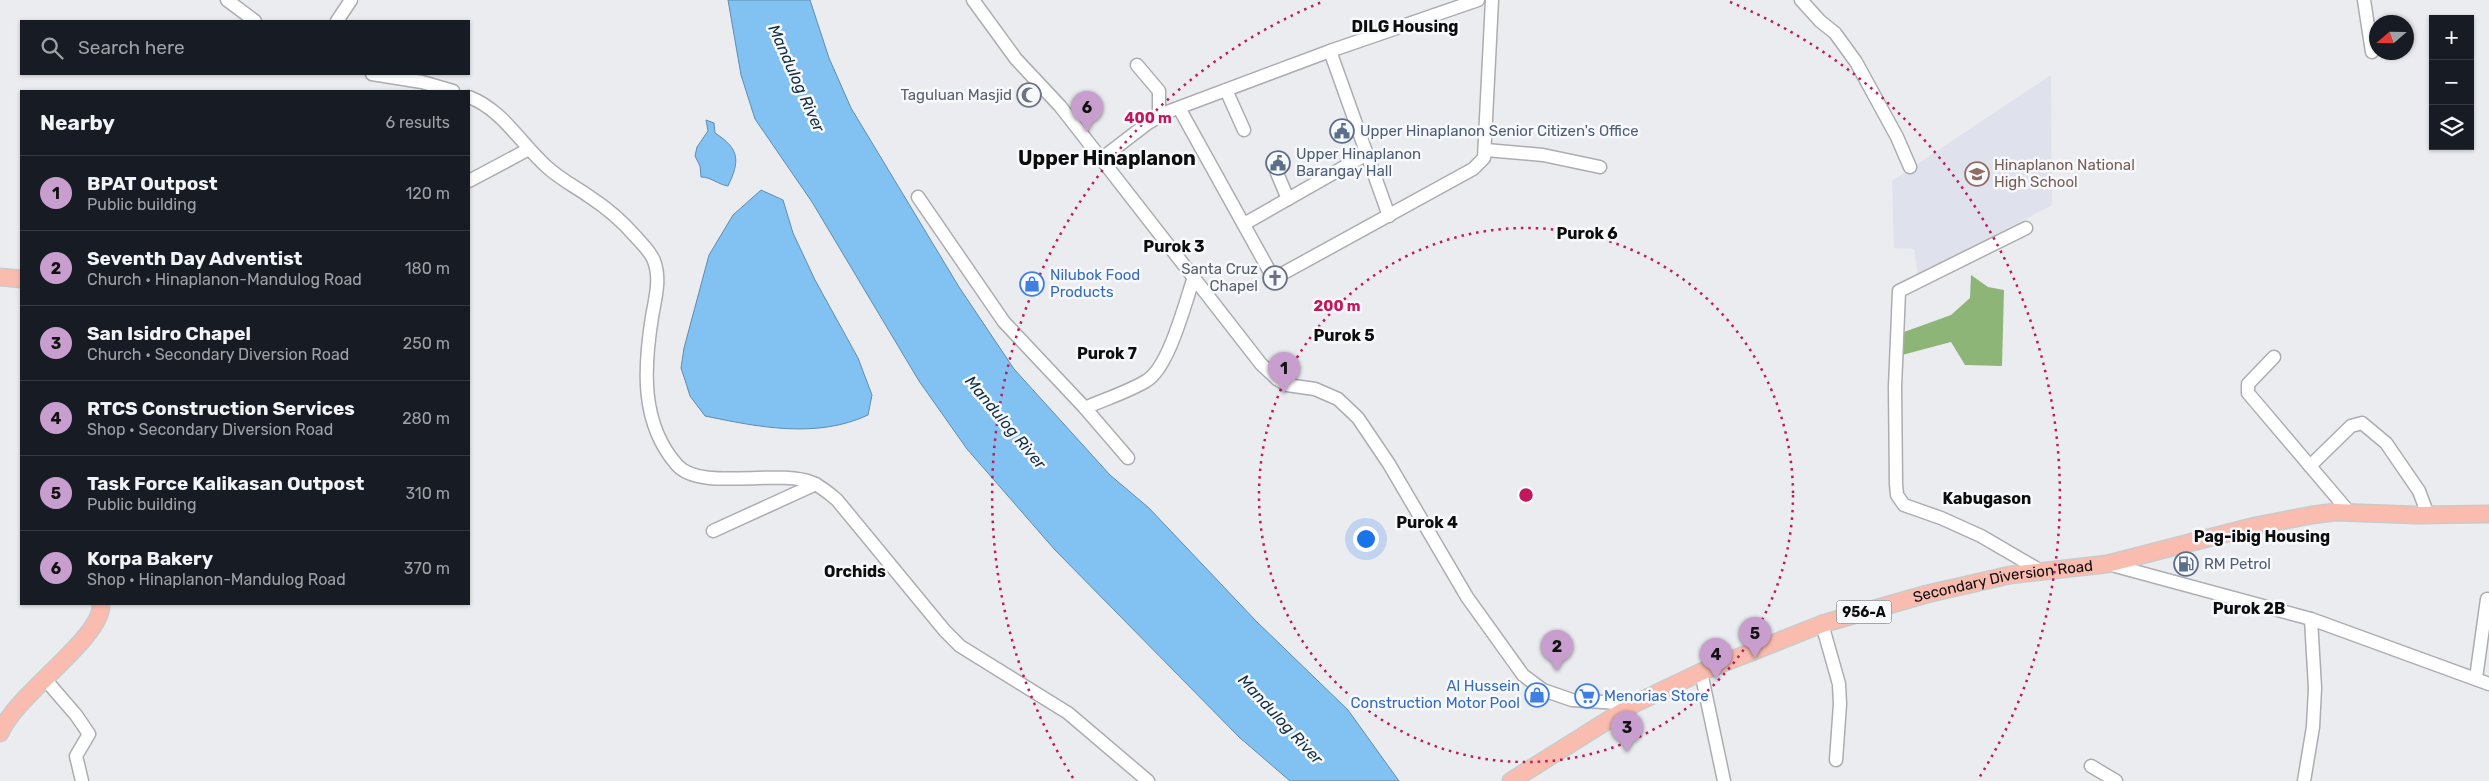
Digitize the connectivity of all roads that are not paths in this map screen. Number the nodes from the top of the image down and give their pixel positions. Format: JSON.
{"nodes":[{"id":1,"x":228,"y":0,"type":"edge"},
{"id":2,"x":351,"y":0,"type":"edge"},
{"id":3,"x":973,"y":0,"type":"edge"},
{"id":4,"x":1478,"y":0,"type":"edge"},
{"id":5,"x":1492,"y":0,"type":"edge"},
{"id":6,"x":2364,"y":0,"type":"edge"},
{"id":7,"x":1805,"y":1,"type":"edge"},
{"id":8,"x":254,"y":20,"type":"edge"},
{"id":9,"x":338,"y":20,"type":"edge"},
{"id":10,"x":2369,"y":32,"type":"edge"},
{"id":11,"x":1330,"y":51,"type":"junction"},
{"id":12,"x":1137,"y":65,"type":"dead end"},
{"id":13,"x":378,"y":75,"type":"edge"},
{"id":14,"x":450,"y":90,"type":"edge"},
{"id":15,"x":1226,"y":90,"type":"junction"},
{"id":16,"x":470,"y":98,"type":"edge"},
{"id":17,"x":1179,"y":108,"type":"junction"},
{"id":18,"x":1159,"y":116,"type":"junction"},
{"id":19,"x":1244,"y":130,"type":"dead end"},
{"id":20,"x":529,"y":149,"type":"junction"},
{"id":21,"x":1486,"y":150,"type":"junction"},
{"id":22,"x":1367,"y":154,"type":"junction"},
{"id":23,"x":1101,"y":159,"type":"junction"},
{"id":24,"x":1600,"y":167,"type":"dead end"},
{"id":25,"x":1910,"y":167,"type":"dead end"},
{"id":26,"x":1277,"y":173,"type":"dead end"},
{"id":27,"x":470,"y":180,"type":"edge"},
{"id":28,"x":918,"y":197,"type":"dead end"},
{"id":29,"x":1288,"y":199,"type":"junction"},
{"id":30,"x":1389,"y":216,"type":"junction"},
{"id":31,"x":1244,"y":224,"type":"junction"},
{"id":32,"x":2026,"y":228,"type":"dead end"},
{"id":33,"x":0,"y":277,"type":"edge"},
{"id":34,"x":1194,"y":277,"type":"junction"},
{"id":35,"x":20,"y":279,"type":"edge"},
{"id":36,"x":2274,"y":357,"type":"dead end"},
{"id":37,"x":1085,"y":408,"type":"junction"},
{"id":38,"x":1128,"y":458,"type":"dead end"},
{"id":39,"x":2310,"y":466,"type":"junction"},
{"id":40,"x":816,"y":484,"type":"junction"},
{"id":41,"x":2349,"y":512,"type":"junction"},
{"id":42,"x":2489,"y":514,"type":"edge"},
{"id":43,"x":2428,"y":515,"type":"junction"},
{"id":44,"x":713,"y":531,"type":"dead end"},
{"id":45,"x":2107,"y":564,"type":"junction"},
{"id":46,"x":2041,"y":571,"type":"junction"},
{"id":47,"x":2487,"y":599,"type":"dead end"},
{"id":48,"x":101,"y":605,"type":"edge"},
{"id":49,"x":2311,"y":619,"type":"junction"},
{"id":50,"x":1822,"y":624,"type":"junction"},
{"id":51,"x":1701,"y":672,"type":"junction"},
{"id":52,"x":44,"y":678,"type":"junction"},
{"id":53,"x":2476,"y":678,"type":"junction"},
{"id":54,"x":2489,"y":684,"type":"edge"},
{"id":55,"x":1634,"y":704,"type":"junction"},
{"id":56,"x":0,"y":733,"type":"edge"},
{"id":57,"x":1836,"y":760,"type":"dead end"},
{"id":58,"x":2091,"y":766,"type":"dead end"},
{"id":59,"x":82,"y":781,"type":"edge"},
{"id":60,"x":1148,"y":781,"type":"edge"},
{"id":61,"x":1511,"y":781,"type":"edge"},
{"id":62,"x":1724,"y":781,"type":"edge"},
{"id":63,"x":2116,"y":781,"type":"edge"},
{"id":64,"x":2304,"y":781,"type":"edge"}],
"edges":[{"from":1,"to":8,"type":"street"},
{"from":2,"to":9,"type":"street"},
{"from":3,"to":23,"type":"street"},
{"from":4,"to":11,"type":"street"},
{"from":5,"to":21,"type":"street"},
{"from":6,"to":10,"type":"street"},
{"from":7,"to":25,"type":"street"},
{"from":11,"to":15,"type":"street"},
{"from":11,"to":22,"type":"street"},
{"from":12,"to":18,"type":"street"},
{"from":13,"to":14,"type":"street"},
{"from":15,"to":17,"type":"street"},
{"from":15,"to":19,"type":"street"},
{"from":16,"to":20,"type":"street"},
{"from":17,"to":18,"type":"street"},
{"from":17,"to":31,"type":"street"},
{"from":18,"to":23,"type":"street"},
{"from":20,"to":27,"type":"street"},
{"from":20,"to":40,"type":"street"},
{"from":21,"to":24,"type":"street"},
{"from":21,"to":30,"type":"street"},
{"from":22,"to":29,"type":"street"},
{"from":22,"to":30,"type":"street"},
{"from":23,"to":34,"type":"street"},
{"from":26,"to":29,"type":"street"},
{"from":28,"to":37,"type":"street"},
{"from":29,"to":31,"type":"street"},
{"from":30,"to":31,"type":"street"},
{"from":32,"to":46,"type":"street"},
{"from":33,"to":35,"type":"main road"},
{"from":34,"to":37,"type":"street"},
{"from":34,"to":55,"type":"street"},
{"from":36,"to":39,"type":"street"},
{"from":37,"to":38,"type":"street"},
{"from":39,"to":41,"type":"street"},
{"from":39,"to":43,"type":"street"},
{"from":40,"to":44,"type":"street"},
{"from":40,"to":60,"type":"street"},
{"from":41,"to":43,"type":"main road","number":"956-A"},
{"from":41,"to":45,"type":"main road","number":"956-A"},
{"from":42,"to":43,"type":"main road","number":"956-A"},
{"from":45,"to":46,"type":"main road","name":"Secondary Diversion Road","number":"956-A"},
{"from":45,"to":49,"type":"street","name":"Secondary Diversion Road","number":"956-A"},
{"from":46,"to":50,"type":"main road","name":"Secondary Diversion Road","number":"956-A"},
{"from":47,"to":53,"type":"street"},
{"from":48,"to":52,"type":"main road"},
{"from":49,"to":53,"type":"street","name":"Secondary Diversion Road","number":"956-A"},
{"from":49,"to":64,"type":"street"},
{"from":50,"to":51,"type":"main road","name":"Secondary Diversion Road","number":"956-A"},
{"from":50,"to":57,"type":"street"},
{"from":51,"to":55,"type":"main road","name":"Secondary Diversion Road","number":"956-A"},
{"from":51,"to":62,"type":"street"},
{"from":52,"to":56,"type":"main road"},
{"from":52,"to":59,"type":"street"},
{"from":53,"to":54,"type":"street","name":"Secondary Diversion Road","number":"956-A"},
{"from":55,"to":61,"type":"main road","name":"Secondary Diversion Road","number":"956-A"},
{"from":58,"to":63,"type":"street"}]}
